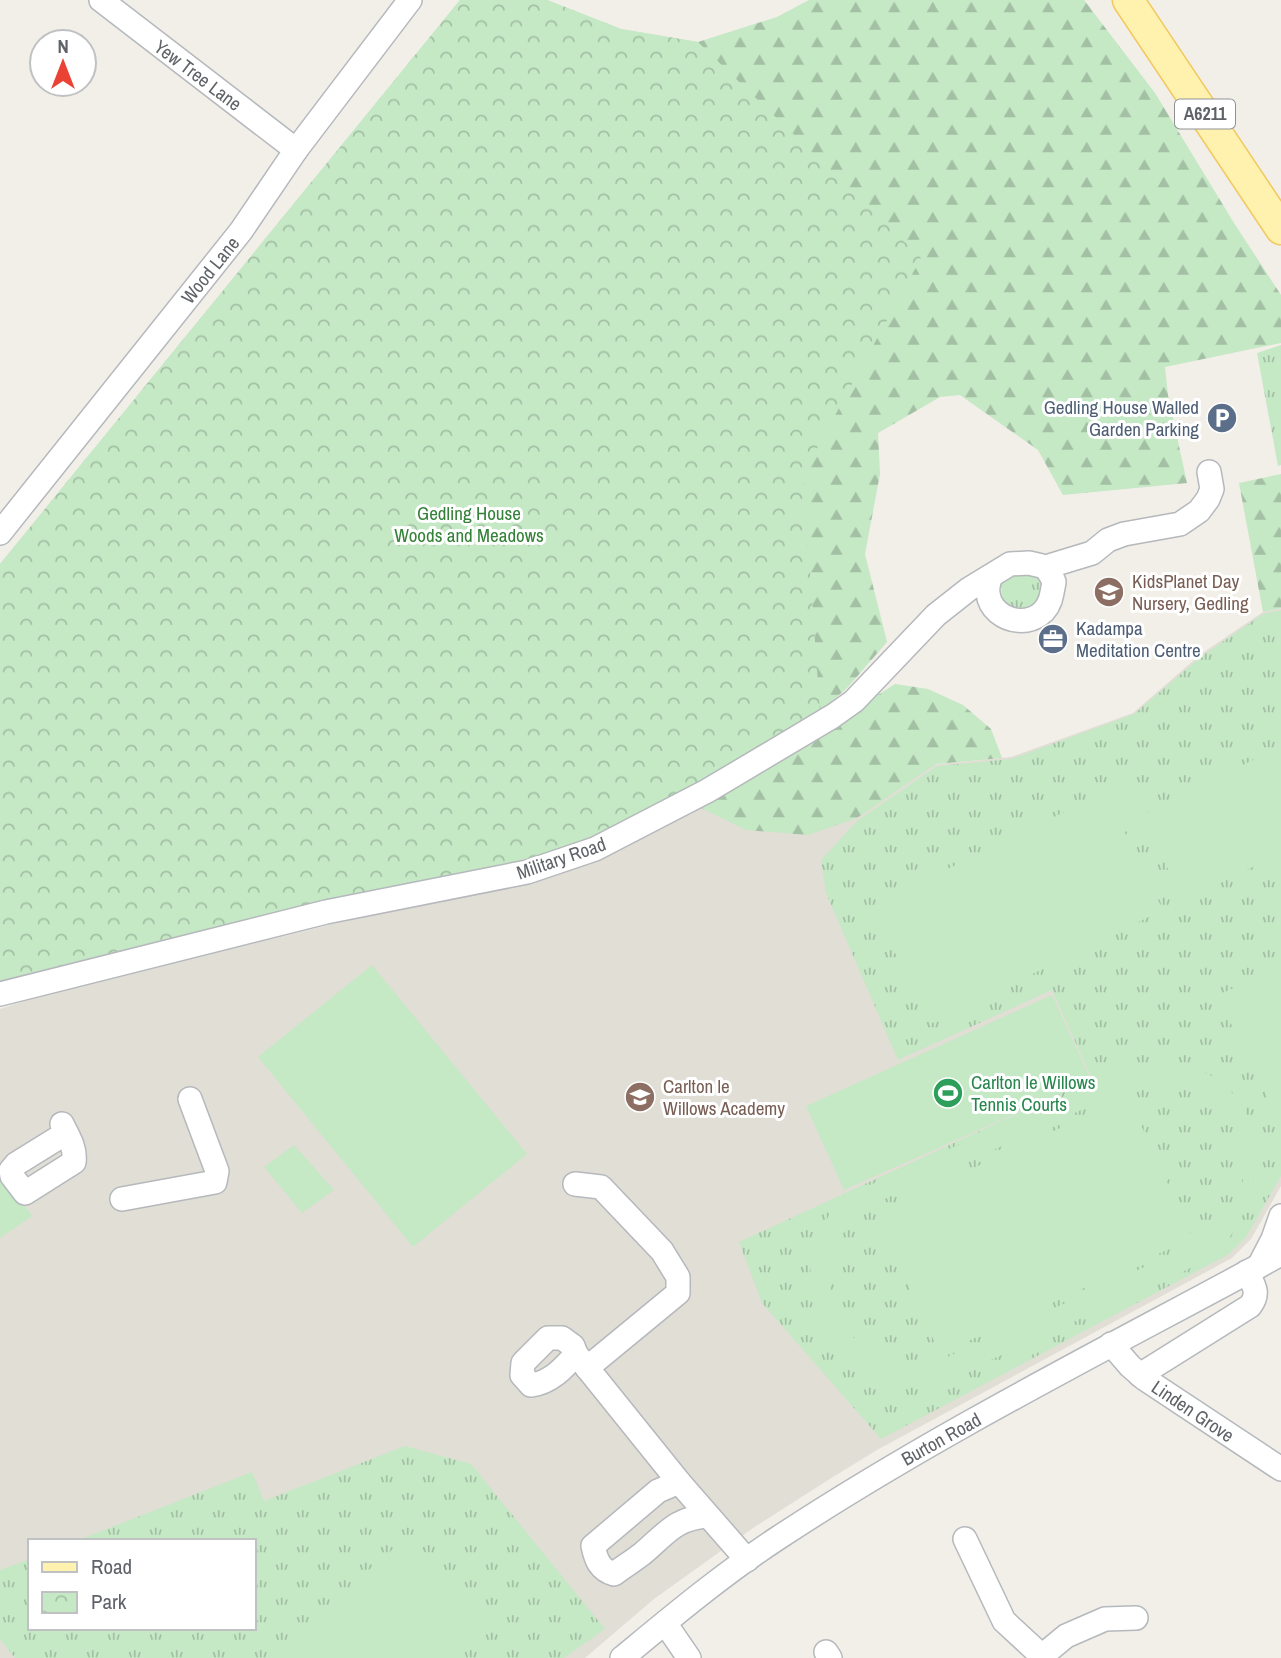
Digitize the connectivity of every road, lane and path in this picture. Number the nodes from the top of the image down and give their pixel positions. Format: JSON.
{"nodes":[{"id":1,"x":410,"y":0,"type":"edge"},
{"id":2,"x":1128,"y":0,"type":"edge"},
{"id":3,"x":115,"y":5,"type":"edge"},
{"id":4,"x":296,"y":150,"type":"junction"},
{"id":5,"x":1281,"y":229,"type":"edge"},
{"id":6,"x":1209,"y":472,"type":"dead end"},
{"id":7,"x":0,"y":533,"type":"edge"},
{"id":8,"x":1046,"y":567,"type":"junction"},
{"id":9,"x":990,"y":577,"type":"junction"},
{"id":10,"x":0,"y":994,"type":"edge"},
{"id":11,"x":190,"y":1099,"type":"dead end"},
{"id":12,"x":575,"y":1184,"type":"dead end"},
{"id":13,"x":122,"y":1199,"type":"dead end"},
{"id":14,"x":1281,"y":1216,"type":"edge"},
{"id":15,"x":1281,"y":1254,"type":"edge"},
{"id":16,"x":1253,"y":1269,"type":"junction"},
{"id":17,"x":1111,"y":1344,"type":"junction"},
{"id":18,"x":1140,"y":1375,"type":"junction"},
{"id":19,"x":1281,"y":1469,"type":"edge"},
{"id":20,"x":679,"y":1482,"type":"junction"},
{"id":21,"x":708,"y":1516,"type":"junction"},
{"id":22,"x":965,"y":1539,"type":"dead end"},
{"id":23,"x":747,"y":1560,"type":"junction"},
{"id":24,"x":1121,"y":1611,"type":"dead end"},
{"id":25,"x":665,"y":1623,"type":"junction"},
{"id":26,"x":1044,"y":1657,"type":"edge"},
{"id":27,"x":622,"y":1658,"type":"edge"},
{"id":28,"x":689,"y":1658,"type":"edge"}],
"edges":[{"from":1,"to":4,"type":"street","name":"Wood Lane"},
{"from":2,"to":5,"type":"main road","number":"A6211"},
{"from":3,"to":4,"type":"street","name":"Yew Tree Lane"},
{"from":4,"to":7,"type":"street","name":"Wood Lane"},
{"from":6,"to":8,"type":"street"},
{"from":8,"to":9,"type":"street","name":"Military Road"},
{"from":8,"to":9,"type":"street"},
{"from":9,"to":10,"type":"street","name":"Military Road"},
{"from":11,"to":13,"type":"street"},
{"from":12,"to":20,"type":"street"},
{"from":14,"to":16,"type":"street"},
{"from":15,"to":16,"type":"street","name":"Burton Road"},
{"from":16,"to":17,"type":"street","name":"Burton Road"},
{"from":16,"to":18,"type":"street"},
{"from":17,"to":18,"type":"street","name":"Linden Grove"},
{"from":17,"to":23,"type":"street","name":"Burton Road"},
{"from":18,"to":19,"type":"street","name":"Linden Grove"},
{"from":20,"to":21,"type":"street"},
{"from":20,"to":21,"type":"street"},
{"from":21,"to":23,"type":"street"},
{"from":22,"to":26,"type":"street"},
{"from":23,"to":25,"type":"street","name":"Burton Road"},
{"from":24,"to":26,"type":"street"},
{"from":25,"to":27,"type":"street","name":"Burton Road"},
{"from":25,"to":28,"type":"street"}]}
